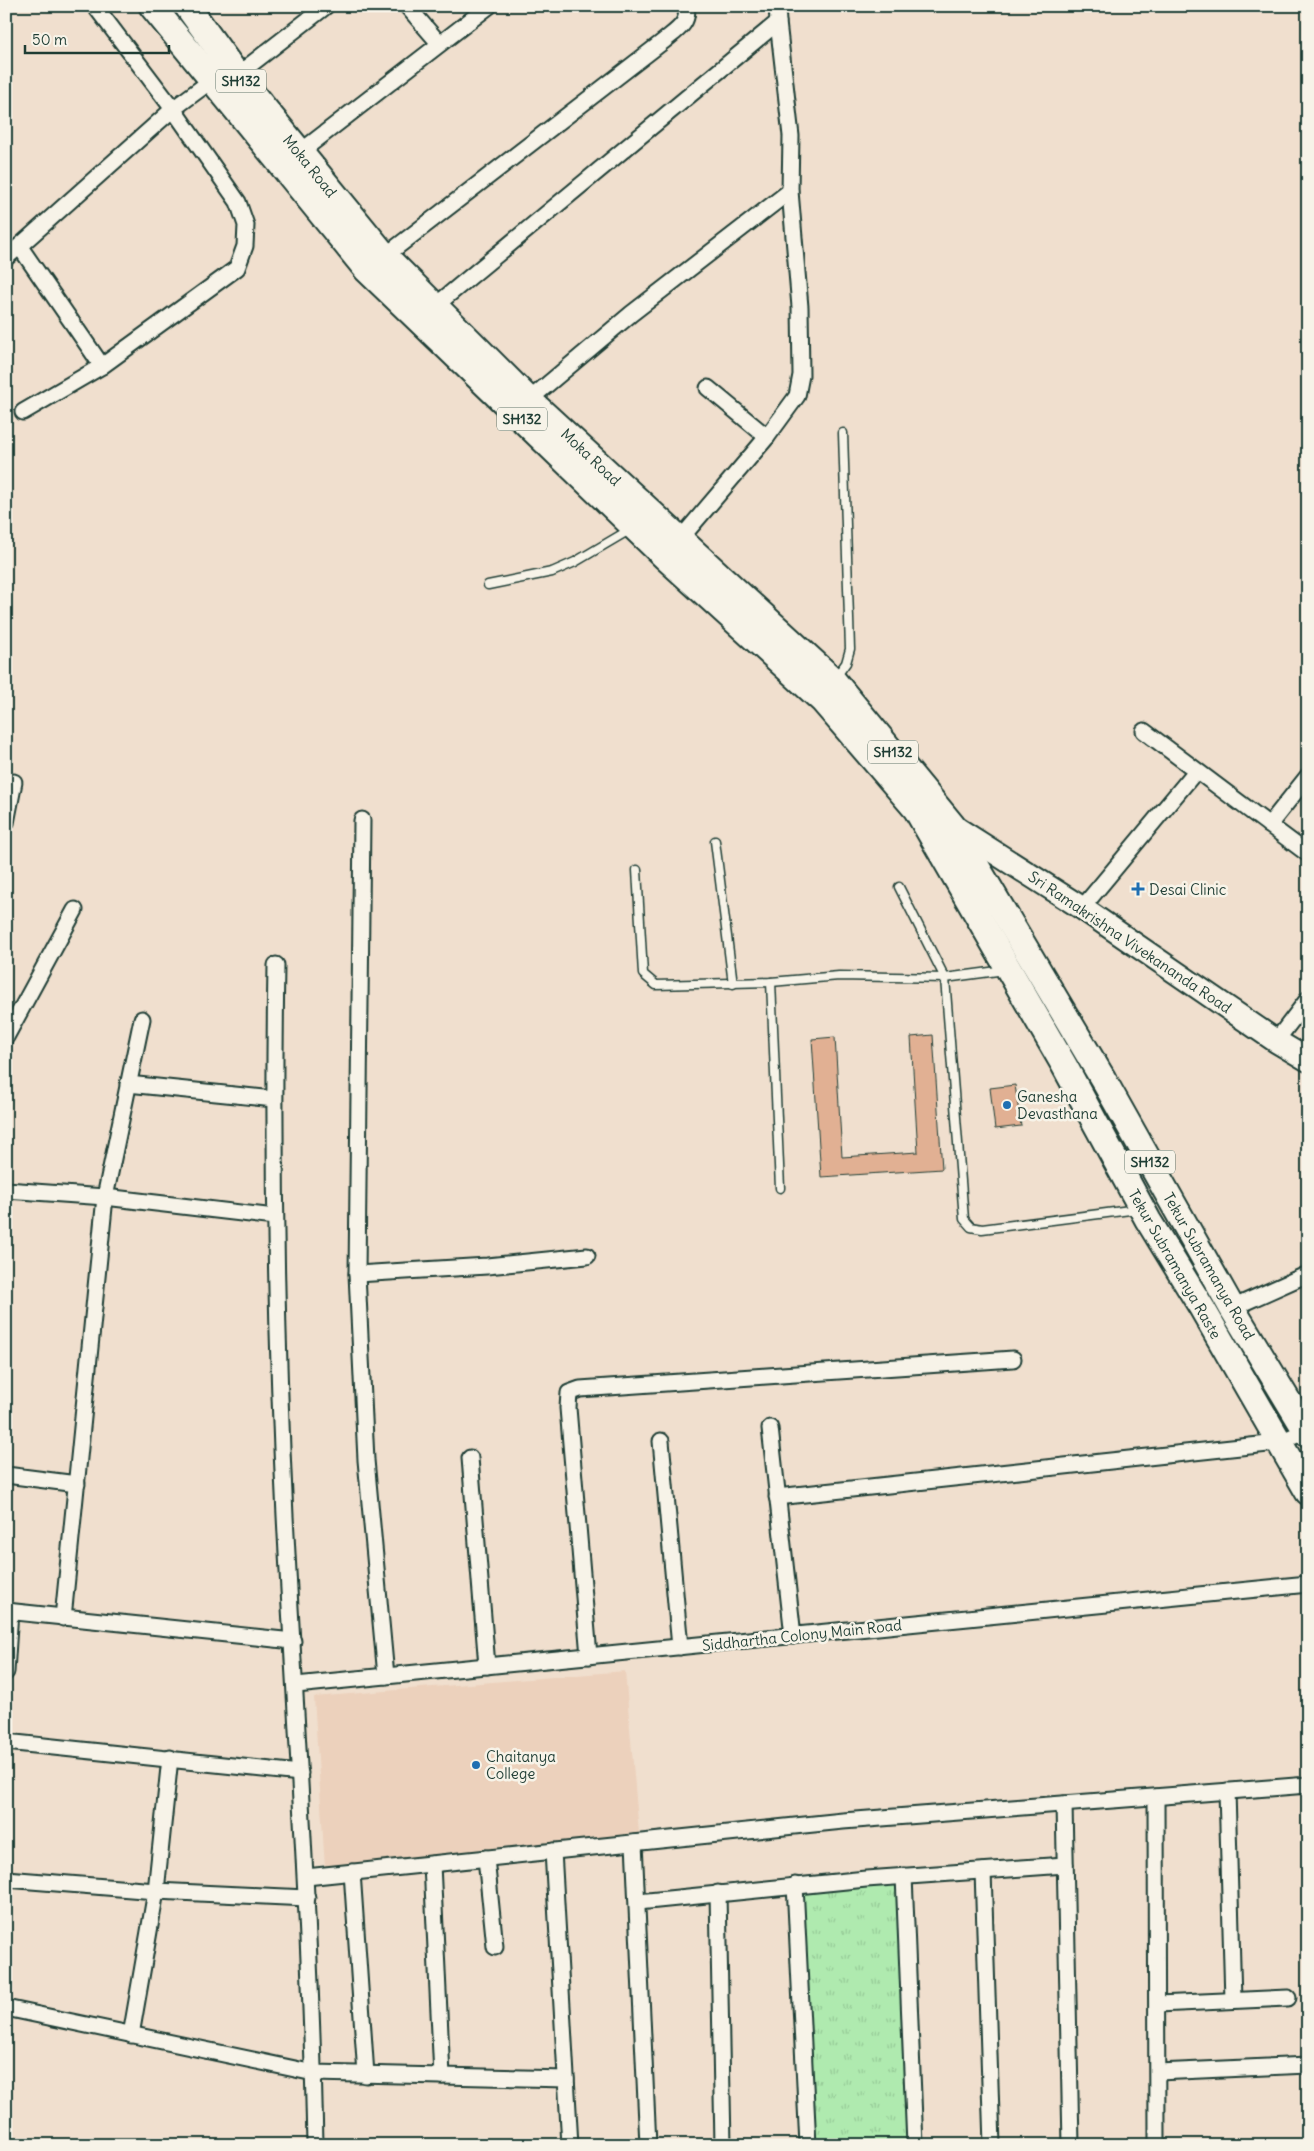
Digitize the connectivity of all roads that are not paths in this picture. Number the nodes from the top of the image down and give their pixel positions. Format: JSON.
{"nodes":[{"id":1,"x":95,"y":6,"type":"edge"},
{"id":2,"x":152,"y":6,"type":"edge"},
{"id":3,"x":187,"y":6,"type":"edge"},
{"id":4,"x":326,"y":6,"type":"edge"},
{"id":5,"x":407,"y":6,"type":"edge"},
{"id":6,"x":489,"y":6,"type":"edge"},
{"id":7,"x":686,"y":6,"type":"edge"},
{"id":8,"x":777,"y":6,"type":"edge"},
{"id":9,"x":778,"y":22,"type":"junction"},
{"id":10,"x":440,"y":44,"type":"junction"},
{"id":11,"x":223,"y":81,"type":"junction"},
{"id":12,"x":173,"y":109,"type":"junction"},
{"id":13,"x":299,"y":153,"type":"junction"},
{"id":14,"x":790,"y":191,"type":"junction"},
{"id":15,"x":20,"y":247,"type":"junction"},
{"id":16,"x":385,"y":256,"type":"junction"},
{"id":17,"x":6,"y":258,"type":"edge"},
{"id":18,"x":426,"y":313,"type":"junction"},
{"id":19,"x":102,"y":366,"type":"junction"},
{"id":20,"x":708,"y":388,"type":"dead end"},
{"id":21,"x":529,"y":400,"type":"junction"},
{"id":22,"x":23,"y":412,"type":"dead end"},
{"id":23,"x":843,"y":433,"type":"dead end"},
{"id":24,"x":767,"y":437,"type":"junction"},
{"id":25,"x":634,"y":527,"type":"junction"},
{"id":26,"x":673,"y":548,"type":"junction"},
{"id":27,"x":488,"y":585,"type":"dead end"},
{"id":28,"x":834,"y":680,"type":"junction"},
{"id":29,"x":1144,"y":731,"type":"dead end"},
{"id":30,"x":1196,"y":771,"type":"junction"},
{"id":31,"x":1308,"y":776,"type":"edge"},
{"id":32,"x":14,"y":782,"type":"dead end"},
{"id":33,"x":916,"y":809,"type":"junction"},
{"id":34,"x":362,"y":820,"type":"dead end"},
{"id":35,"x":6,"y":823,"type":"edge"},
{"id":36,"x":952,"y":825,"type":"junction"},
{"id":37,"x":1269,"y":825,"type":"junction"},
{"id":38,"x":715,"y":842,"type":"dead end"},
{"id":39,"x":1308,"y":854,"type":"edge"},
{"id":40,"x":637,"y":870,"type":"dead end"},
{"id":41,"x":899,"y":887,"type":"dead end"},
{"id":42,"x":1082,"y":908,"type":"junction"},
{"id":43,"x":74,"y":910,"type":"dead end"},
{"id":44,"x":276,"y":965,"type":"dead end"},
{"id":45,"x":1007,"y":969,"type":"junction"},
{"id":46,"x":945,"y":978,"type":"junction"},
{"id":47,"x":771,"y":982,"type":"junction"},
{"id":48,"x":733,"y":984,"type":"junction"},
{"id":49,"x":1308,"y":999,"type":"edge"},
{"id":50,"x":142,"y":1019,"type":"dead end"},
{"id":51,"x":6,"y":1037,"type":"edge"},
{"id":52,"x":1276,"y":1040,"type":"junction"},
{"id":53,"x":1308,"y":1060,"type":"edge"},
{"id":54,"x":128,"y":1084,"type":"junction"},
{"id":55,"x":274,"y":1099,"type":"junction"},
{"id":56,"x":780,"y":1188,"type":"dead end"},
{"id":57,"x":6,"y":1190,"type":"edge"},
{"id":58,"x":105,"y":1197,"type":"junction"},
{"id":59,"x":1142,"y":1208,"type":"junction"},
{"id":60,"x":275,"y":1217,"type":"junction"},
{"id":61,"x":587,"y":1256,"type":"dead end"},
{"id":62,"x":356,"y":1274,"type":"junction"},
{"id":63,"x":1308,"y":1274,"type":"edge"},
{"id":64,"x":1232,"y":1308,"type":"junction"},
{"id":65,"x":1013,"y":1359,"type":"dead end"},
{"id":66,"x":770,"y":1428,"type":"dead end"},
{"id":67,"x":1307,"y":1432,"type":"edge"},
{"id":68,"x":661,"y":1441,"type":"dead end"},
{"id":69,"x":1278,"y":1443,"type":"junction"},
{"id":70,"x":470,"y":1458,"type":"dead end"},
{"id":71,"x":6,"y":1475,"type":"edge"},
{"id":72,"x":78,"y":1484,"type":"junction"},
{"id":73,"x":1308,"y":1492,"type":"edge"},
{"id":74,"x":777,"y":1497,"type":"junction"},
{"id":75,"x":1308,"y":1584,"type":"edge"},
{"id":76,"x":8,"y":1611,"type":"edge"},
{"id":77,"x":63,"y":1618,"type":"junction"},
{"id":78,"x":793,"y":1636,"type":"junction"},
{"id":79,"x":293,"y":1641,"type":"junction"},
{"id":80,"x":680,"y":1647,"type":"junction"},
{"id":81,"x":589,"y":1656,"type":"junction"},
{"id":82,"x":487,"y":1666,"type":"junction"},
{"id":83,"x":6,"y":1672,"type":"edge"},
{"id":84,"x":386,"y":1676,"type":"junction"},
{"id":85,"x":296,"y":1685,"type":"junction"},
{"id":86,"x":6,"y":1742,"type":"edge"},
{"id":87,"x":170,"y":1758,"type":"junction"},
{"id":88,"x":300,"y":1774,"type":"junction"},
{"id":89,"x":1308,"y":1785,"type":"edge"},
{"id":90,"x":1227,"y":1791,"type":"junction"},
{"id":91,"x":1156,"y":1797,"type":"junction"},
{"id":92,"x":1064,"y":1804,"type":"junction"},
{"id":93,"x":634,"y":1843,"type":"junction"},
{"id":94,"x":553,"y":1851,"type":"junction"},
{"id":95,"x":486,"y":1858,"type":"junction"},
{"id":96,"x":432,"y":1864,"type":"junction"},
{"id":97,"x":1065,"y":1865,"type":"junction"},
{"id":98,"x":983,"y":1871,"type":"junction"},
{"id":99,"x":352,"y":1872,"type":"junction"},
{"id":100,"x":904,"y":1876,"type":"junction"},
{"id":101,"x":306,"y":1877,"type":"junction"},
{"id":102,"x":6,"y":1880,"type":"edge"},
{"id":103,"x":795,"y":1885,"type":"junction"},
{"id":104,"x":156,"y":1891,"type":"junction"},
{"id":105,"x":718,"y":1893,"type":"junction"},
{"id":106,"x":307,"y":1898,"type":"junction"},
{"id":107,"x":638,"y":1902,"type":"junction"},
{"id":108,"x":495,"y":1947,"type":"dead end"},
{"id":109,"x":1288,"y":1998,"type":"dead end"},
{"id":110,"x":1233,"y":2000,"type":"junction"},
{"id":111,"x":1158,"y":2004,"type":"junction"},
{"id":112,"x":6,"y":2008,"type":"edge"},
{"id":113,"x":130,"y":2035,"type":"junction"},
{"id":114,"x":1308,"y":2065,"type":"edge"},
{"id":115,"x":1158,"y":2072,"type":"junction"},
{"id":116,"x":314,"y":2074,"type":"junction"},
{"id":117,"x":366,"y":2074,"type":"junction"},
{"id":118,"x":442,"y":2076,"type":"junction"},
{"id":119,"x":566,"y":2079,"type":"junction"},
{"id":120,"x":315,"y":2145,"type":"edge"},
{"id":121,"x":570,"y":2145,"type":"edge"},
{"id":122,"x":648,"y":2145,"type":"edge"},
{"id":123,"x":723,"y":2145,"type":"edge"},
{"id":124,"x":808,"y":2145,"type":"edge"},
{"id":125,"x":915,"y":2145,"type":"edge"},
{"id":126,"x":992,"y":2145,"type":"edge"},
{"id":127,"x":1071,"y":2145,"type":"edge"},
{"id":128,"x":1157,"y":2145,"type":"edge"}],
"edges":[{"from":1,"to":12,"type":"street"},
{"from":2,"to":11,"type":"main road","name":"Moka Road","number":"SH132"},
{"from":3,"to":11,"type":"main road","name":"Moka Road","number":"SH132"},
{"from":4,"to":11,"type":"street"},
{"from":5,"to":10,"type":"street"},
{"from":6,"to":10,"type":"street"},
{"from":7,"to":16,"type":"street"},
{"from":8,"to":9,"type":"street"},
{"from":9,"to":14,"type":"street"},
{"from":9,"to":18,"type":"street"},
{"from":10,"to":13,"type":"street"},
{"from":11,"to":12,"type":"street"},
{"from":11,"to":13,"type":"main road","name":"Moka Road","number":"SH132"},
{"from":11,"to":18,"type":"main road","name":"Moka Road","number":"SH132"},
{"from":12,"to":15,"type":"street"},
{"from":12,"to":19,"type":"street"},
{"from":13,"to":16,"type":"main road","name":"Moka Road","number":"SH132"},
{"from":14,"to":21,"type":"street"},
{"from":14,"to":24,"type":"street"},
{"from":15,"to":17,"type":"street"},
{"from":15,"to":19,"type":"street"},
{"from":16,"to":18,"type":"main road","name":"Moka Road","number":"SH132"},
{"from":18,"to":21,"type":"main road","name":"Moka Road","number":"SH132"},
{"from":18,"to":25,"type":"main road","name":"Moka Road","number":"SH132"},
{"from":19,"to":22,"type":"street"},
{"from":20,"to":24,"type":"street"},
{"from":21,"to":26,"type":"main road","name":"Moka Road","number":"SH132"},
{"from":23,"to":28,"type":"lane"},
{"from":24,"to":26,"type":"street"},
{"from":25,"to":26,"type":"main road","name":"Moka Road","number":"SH132"},
{"from":25,"to":27,"type":"lane"},
{"from":26,"to":28,"type":"main road","name":"Moka Road","number":"SH132"},
{"from":26,"to":33,"type":"main road","name":"Moka Road","number":"SH132"},
{"from":28,"to":36,"type":"main road","name":"Moka Road","number":"SH132"},
{"from":29,"to":30,"type":"street"},
{"from":30,"to":37,"type":"street"},
{"from":30,"to":42,"type":"street"},
{"from":31,"to":37,"type":"street"},
{"from":32,"to":35,"type":"street"},
{"from":33,"to":36,"type":"main road","name":"Sri Ramakrishna Vivekananda Road"},
{"from":33,"to":45,"type":"main road","name":"Tekur Subramanya Raste","number":"SH132"},
{"from":34,"to":62,"type":"street"},
{"from":36,"to":42,"type":"main road","name":"Sri Ramakrishna Vivekananda Road"},
{"from":36,"to":64,"type":"main road","name":"Tekur Subramanya Road","number":"SH132"},
{"from":37,"to":39,"type":"street"},
{"from":38,"to":48,"type":"lane"},
{"from":40,"to":48,"type":"lane"},
{"from":41,"to":46,"type":"lane"},
{"from":42,"to":52,"type":"main road","name":"Sri Ramakrishna Vivekananda Road"},
{"from":43,"to":51,"type":"street"},
{"from":44,"to":55,"type":"street"},
{"from":45,"to":46,"type":"lane"},
{"from":45,"to":59,"type":"main road","name":"Tekur Subramanya Raste","number":"SH132"},
{"from":46,"to":47,"type":"lane"},
{"from":46,"to":59,"type":"lane"},
{"from":47,"to":48,"type":"lane"},
{"from":47,"to":56,"type":"lane"},
{"from":49,"to":52,"type":"street"},
{"from":50,"to":54,"type":"street"},
{"from":52,"to":53,"type":"main road","name":"Sri Ramakrishna Vivekananda Road"},
{"from":54,"to":55,"type":"street"},
{"from":54,"to":58,"type":"street"},
{"from":55,"to":60,"type":"street"},
{"from":57,"to":58,"type":"street"},
{"from":58,"to":60,"type":"street"},
{"from":58,"to":72,"type":"street"},
{"from":59,"to":69,"type":"main road","name":"Tekur Subramanya Raste","number":"SH132"},
{"from":60,"to":79,"type":"street"},
{"from":61,"to":62,"type":"street"},
{"from":62,"to":84,"type":"street"},
{"from":63,"to":64,"type":"street"},
{"from":64,"to":67,"type":"main road","name":"Tekur Subramanya Road","number":"SH132"},
{"from":65,"to":81,"type":"street"},
{"from":66,"to":74,"type":"street"},
{"from":67,"to":69,"type":"street"},
{"from":68,"to":80,"type":"street"},
{"from":69,"to":73,"type":"main road","name":"Tekur Subramanya Raste","number":"SH132"},
{"from":69,"to":74,"type":"street"},
{"from":70,"to":82,"type":"street"},
{"from":71,"to":72,"type":"street"},
{"from":72,"to":77,"type":"street"},
{"from":74,"to":78,"type":"street"},
{"from":75,"to":78,"type":"street","name":"Siddhartha Colony Main Road"},
{"from":76,"to":77,"type":"street"},
{"from":76,"to":83,"type":"street"},
{"from":77,"to":79,"type":"street"},
{"from":78,"to":80,"type":"street","name":"Siddhartha Colony Main Road"},
{"from":79,"to":85,"type":"street"},
{"from":80,"to":81,"type":"street","name":"Siddhartha Colony Main Road"},
{"from":81,"to":82,"type":"street","name":"Siddhartha Colony Main Road"},
{"from":82,"to":84,"type":"street","name":"Siddhartha Colony Main Road"},
{"from":84,"to":85,"type":"street","name":"Siddhartha Colony Main Road"},
{"from":85,"to":88,"type":"street"},
{"from":86,"to":87,"type":"street"},
{"from":87,"to":88,"type":"street"},
{"from":87,"to":104,"type":"street"},
{"from":88,"to":101,"type":"street"},
{"from":89,"to":90,"type":"street"},
{"from":90,"to":91,"type":"street"},
{"from":90,"to":110,"type":"street"},
{"from":91,"to":92,"type":"street"},
{"from":91,"to":111,"type":"street"},
{"from":92,"to":93,"type":"street"},
{"from":92,"to":97,"type":"street"},
{"from":93,"to":94,"type":"street"},
{"from":93,"to":107,"type":"street"},
{"from":94,"to":95,"type":"street"},
{"from":94,"to":119,"type":"street"},
{"from":95,"to":96,"type":"street"},
{"from":95,"to":108,"type":"street"},
{"from":96,"to":99,"type":"street"},
{"from":96,"to":118,"type":"street"},
{"from":97,"to":98,"type":"street"},
{"from":97,"to":127,"type":"street"},
{"from":98,"to":100,"type":"street"},
{"from":98,"to":126,"type":"street"},
{"from":99,"to":101,"type":"street"},
{"from":99,"to":117,"type":"street"},
{"from":100,"to":103,"type":"street"},
{"from":100,"to":125,"type":"street"},
{"from":101,"to":106,"type":"street"},
{"from":102,"to":104,"type":"street"},
{"from":103,"to":105,"type":"street"},
{"from":103,"to":124,"type":"street"},
{"from":104,"to":106,"type":"street"},
{"from":104,"to":113,"type":"street"},
{"from":105,"to":107,"type":"street"},
{"from":105,"to":123,"type":"street"},
{"from":106,"to":116,"type":"street"},
{"from":107,"to":122,"type":"street"},
{"from":109,"to":110,"type":"street"},
{"from":110,"to":111,"type":"street"},
{"from":111,"to":115,"type":"street"},
{"from":112,"to":113,"type":"street"},
{"from":113,"to":116,"type":"street"},
{"from":114,"to":115,"type":"street"},
{"from":115,"to":128,"type":"street"},
{"from":116,"to":117,"type":"street"},
{"from":116,"to":120,"type":"street"},
{"from":117,"to":118,"type":"street"},
{"from":118,"to":119,"type":"street"},
{"from":119,"to":121,"type":"street"}]}
